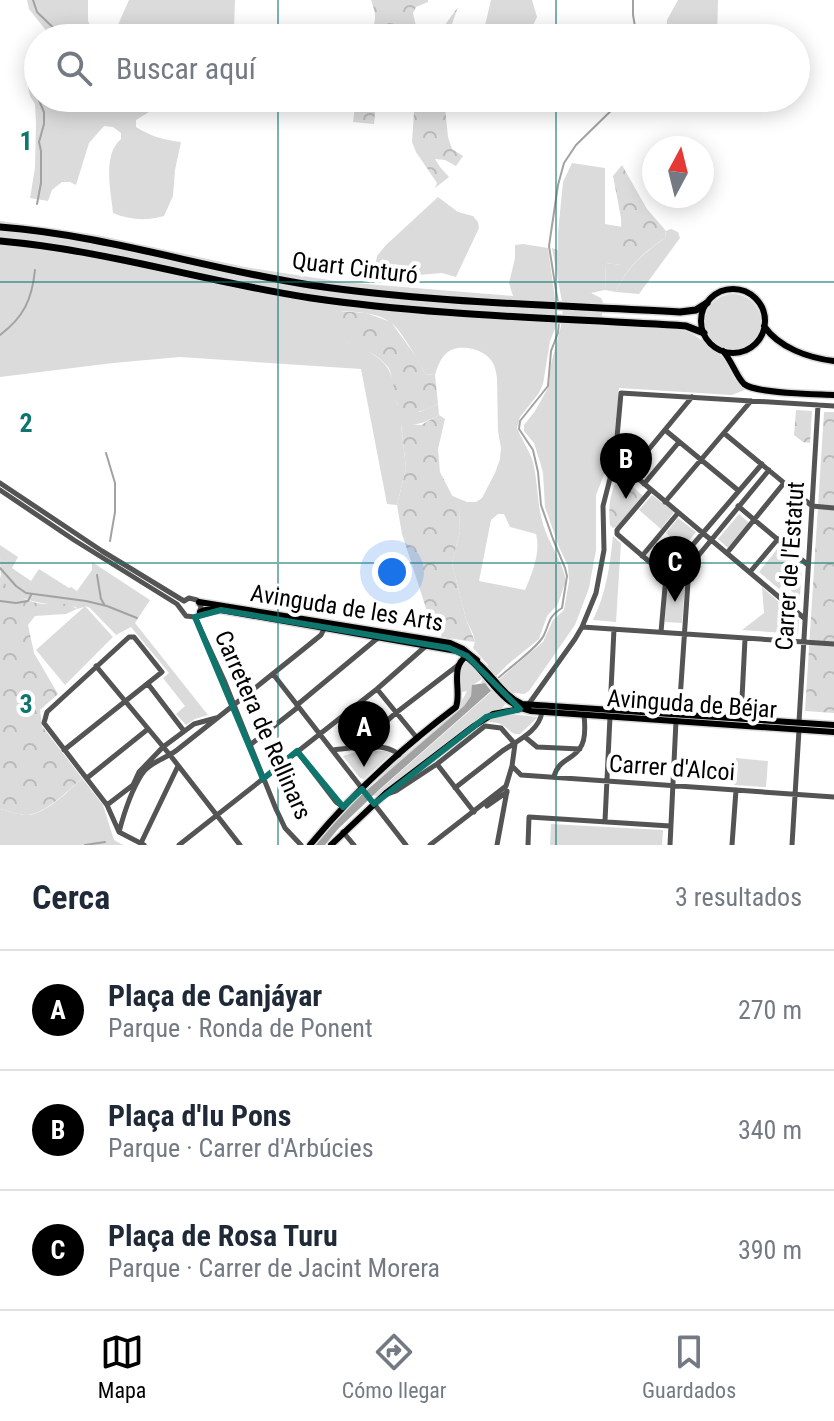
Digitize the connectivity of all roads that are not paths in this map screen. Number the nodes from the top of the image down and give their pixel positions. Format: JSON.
{"nodes":[{"id":1,"x":0,"y":227,"type":"edge"},
{"id":2,"x":0,"y":241,"type":"edge"},
{"id":3,"x":707,"y":303,"type":"junction"},
{"id":4,"x":764,"y":326,"type":"junction"},
{"id":5,"x":704,"y":333,"type":"junction"},
{"id":6,"x":723,"y":351,"type":"junction"},
{"id":7,"x":834,"y":361,"type":"edge"},
{"id":8,"x":834,"y":395,"type":"edge"},
{"id":9,"x":692,"y":397,"type":"junction"},
{"id":10,"x":752,"y":401,"type":"junction"},
{"id":11,"x":818,"y":405,"type":"junction"},
{"id":12,"x":834,"y":406,"type":"edge"},
{"id":13,"x":665,"y":430,"type":"junction"},
{"id":14,"x":725,"y":434,"type":"junction"},
{"id":15,"x":679,"y":442,"type":"junction"},
{"id":16,"x":615,"y":459,"type":"junction"},
{"id":17,"x":702,"y":461,"type":"junction"},
{"id":18,"x":762,"y":464,"type":"junction"},
{"id":19,"x":622,"y":466,"type":"junction"},
{"id":20,"x":769,"y":470,"type":"junction"},
{"id":21,"x":630,"y":472,"type":"junction"},
{"id":22,"x":611,"y":479,"type":"junction"},
{"id":23,"x":0,"y":483,"type":"edge"},
{"id":24,"x":784,"y":483,"type":"junction"},
{"id":25,"x":644,"y":484,"type":"junction"},
{"id":26,"x":0,"y":490,"type":"edge"},
{"id":27,"x":651,"y":490,"type":"junction"},
{"id":28,"x":739,"y":491,"type":"junction"},
{"id":29,"x":665,"y":502,"type":"junction"},
{"id":30,"x":738,"y":506,"type":"junction"},
{"id":31,"x":812,"y":506,"type":"junction"},
{"id":32,"x":834,"y":508,"type":"edge"},
{"id":33,"x":678,"y":513,"type":"junction"},
{"id":34,"x":754,"y":519,"type":"junction"},
{"id":35,"x":704,"y":534,"type":"junction"},
{"id":36,"x":778,"y":539,"type":"junction"},
{"id":37,"x":711,"y":540,"type":"junction"},
{"id":38,"x":727,"y":553,"type":"junction"},
{"id":39,"x":642,"y":556,"type":"junction"},
{"id":40,"x":808,"y":565,"type":"junction"},
{"id":41,"x":750,"y":572,"type":"junction"},
{"id":42,"x":668,"y":575,"type":"junction"},
{"id":43,"x":687,"y":583,"type":"junction"},
{"id":44,"x":199,"y":602,"type":"junction"},
{"id":45,"x":183,"y":604,"type":"junction"},
{"id":46,"x":198,"y":614,"type":"junction"},
{"id":47,"x":805,"y":619,"type":"junction"},
{"id":48,"x":325,"y":625,"type":"junction"},
{"id":49,"x":582,"y":627,"type":"junction"},
{"id":50,"x":614,"y":629,"type":"junction"},
{"id":51,"x":661,"y":632,"type":"junction"},
{"id":52,"x":683,"y":634,"type":"junction"},
{"id":53,"x":379,"y":637,"type":"junction"},
{"id":54,"x":745,"y":639,"type":"junction"},
{"id":55,"x":804,"y":642,"type":"junction"},
{"id":56,"x":834,"y":644,"type":"edge"},
{"id":57,"x":428,"y":645,"type":"junction"},
{"id":58,"x":462,"y":660,"type":"junction"},
{"id":59,"x":96,"y":666,"type":"junction"},
{"id":60,"x":484,"y":669,"type":"junction"},
{"id":61,"x":273,"y":674,"type":"junction"},
{"id":62,"x":148,"y":684,"type":"junction"},
{"id":63,"x":377,"y":689,"type":"junction"},
{"id":64,"x":505,"y":696,"type":"junction"},
{"id":65,"x":126,"y":700,"type":"junction"},
{"id":66,"x":234,"y":704,"type":"junction"},
{"id":67,"x":529,"y":704,"type":"junction"},
{"id":68,"x":297,"y":705,"type":"junction"},
{"id":69,"x":576,"y":707,"type":"junction"},
{"id":70,"x":520,"y":709,"type":"junction"},
{"id":71,"x":397,"y":712,"type":"junction"},
{"id":72,"x":610,"y":713,"type":"junction"},
{"id":73,"x":544,"y":714,"type":"junction"},
{"id":74,"x":584,"y":715,"type":"junction"},
{"id":75,"x":217,"y":717,"type":"junction"},
{"id":76,"x":677,"y":718,"type":"junction"},
{"id":77,"x":741,"y":718,"type":"junction"},
{"id":78,"x":198,"y":723,"type":"junction"},
{"id":79,"x":834,"y":725,"type":"edge"},
{"id":80,"x":799,"y":726,"type":"junction"},
{"id":81,"x":148,"y":729,"type":"junction"},
{"id":82,"x":184,"y":731,"type":"junction"},
{"id":83,"x":201,"y":731,"type":"junction"},
{"id":84,"x":834,"y":732,"type":"edge"},
{"id":85,"x":320,"y":734,"type":"junction"},
{"id":86,"x":525,"y":737,"type":"junction"},
{"id":87,"x":418,"y":739,"type":"junction"},
{"id":88,"x":515,"y":744,"type":"junction"},
{"id":89,"x":250,"y":745,"type":"junction"},
{"id":90,"x":163,"y":747,"type":"junction"},
{"id":91,"x":357,"y":747,"type":"junction"},
{"id":92,"x":580,"y":749,"type":"junction"},
{"id":93,"x":64,"y":750,"type":"junction"},
{"id":94,"x":333,"y":750,"type":"junction"},
{"id":95,"x":297,"y":751,"type":"junction"},
{"id":96,"x":170,"y":755,"type":"junction"},
{"id":97,"x":399,"y":755,"type":"junction"},
{"id":98,"x":437,"y":764,"type":"junction"},
{"id":99,"x":178,"y":766,"type":"junction"},
{"id":100,"x":512,"y":766,"type":"junction"},
{"id":101,"x":521,"y":775,"type":"junction"},
{"id":102,"x":87,"y":778,"type":"junction"},
{"id":103,"x":554,"y":778,"type":"junction"},
{"id":104,"x":263,"y":779,"type":"junction"},
{"id":105,"x":607,"y":781,"type":"junction"},
{"id":106,"x":673,"y":786,"type":"junction"},
{"id":107,"x":455,"y":788,"type":"junction"},
{"id":108,"x":507,"y":788,"type":"junction"},
{"id":109,"x":362,"y":789,"type":"junction"},
{"id":110,"x":736,"y":790,"type":"junction"},
{"id":111,"x":795,"y":795,"type":"junction"},
{"id":112,"x":384,"y":796,"type":"junction"},
{"id":113,"x":834,"y":797,"type":"edge"},
{"id":114,"x":374,"y":804,"type":"junction"},
{"id":115,"x":107,"y":805,"type":"junction"},
{"id":116,"x":343,"y":807,"type":"junction"},
{"id":117,"x":474,"y":812,"type":"junction"},
{"id":118,"x":216,"y":815,"type":"junction"},
{"id":119,"x":605,"y":821,"type":"junction"},
{"id":120,"x":670,"y":826,"type":"junction"},
{"id":121,"x":119,"y":832,"type":"junction"},
{"id":122,"x":343,"y":832,"type":"junction"},
{"id":123,"x":143,"y":844,"type":"edge"},
{"id":124,"x":179,"y":845,"type":"edge"},
{"id":125,"x":240,"y":845,"type":"edge"},
{"id":126,"x":301,"y":845,"type":"edge"},
{"id":127,"x":310,"y":845,"type":"edge"},
{"id":128,"x":331,"y":845,"type":"edge"},
{"id":129,"x":354,"y":845,"type":"edge"},
{"id":130,"x":406,"y":845,"type":"edge"},
{"id":131,"x":433,"y":845,"type":"edge"},
{"id":132,"x":497,"y":845,"type":"edge"},
{"id":133,"x":528,"y":845,"type":"edge"},
{"id":134,"x":670,"y":845,"type":"edge"},
{"id":135,"x":732,"y":845,"type":"edge"},
{"id":136,"x":792,"y":845,"type":"edge"}],
"edges":[{"from":1,"to":3,"type":"highway","name":"Quart Cinturó"},
{"from":2,"to":5,"type":"highway","name":"Quart Cinturó"},
{"from":3,"to":4,"type":"main road"},
{"from":3,"to":5,"type":"main road"},
{"from":4,"to":6,"type":"main road"},
{"from":4,"to":7,"type":"main road"},
{"from":5,"to":6,"type":"main road"},
{"from":6,"to":8,"type":"main road"},
{"from":9,"to":10,"type":"street"},
{"from":9,"to":13,"type":"street"},
{"from":9,"to":16,"type":"street"},
{"from":10,"to":11,"type":"street"},
{"from":10,"to":14,"type":"street"},
{"from":11,"to":12,"type":"street"},
{"from":11,"to":31,"type":"street","name":"Carrer de l'Estatut"},
{"from":13,"to":15,"type":"street"},
{"from":13,"to":21,"type":"street"},
{"from":14,"to":17,"type":"street"},
{"from":14,"to":18,"type":"street"},
{"from":15,"to":17,"type":"street"},
{"from":15,"to":25,"type":"street"},
{"from":16,"to":19,"type":"street"},
{"from":16,"to":22,"type":"street"},
{"from":17,"to":28,"type":"street"},
{"from":17,"to":29,"type":"street"},
{"from":18,"to":20,"type":"street"},
{"from":18,"to":28,"type":"street"},
{"from":19,"to":21,"type":"street"},
{"from":19,"to":22,"type":"street"},
{"from":20,"to":24,"type":"street"},
{"from":20,"to":30,"type":"street"},
{"from":21,"to":25,"type":"street"},
{"from":22,"to":49,"type":"street"},
{"from":23,"to":45,"type":"street"},
{"from":24,"to":31,"type":"street"},
{"from":24,"to":34,"type":"street"},
{"from":25,"to":27,"type":"street"},
{"from":26,"to":45,"type":"street"},
{"from":27,"to":29,"type":"street"},
{"from":27,"to":39,"type":"street"},
{"from":28,"to":35,"type":"street"},
{"from":29,"to":33,"type":"street"},
{"from":30,"to":34,"type":"street"},
{"from":30,"to":37,"type":"street"},
{"from":31,"to":32,"type":"street"},
{"from":31,"to":40,"type":"street","name":"Carrer de l'Estatut"},
{"from":33,"to":35,"type":"street"},
{"from":33,"to":39,"type":"street"},
{"from":34,"to":36,"type":"street"},
{"from":34,"to":38,"type":"street"},
{"from":35,"to":37,"type":"street"},
{"from":35,"to":42,"type":"street"},
{"from":36,"to":40,"type":"street"},
{"from":36,"to":41,"type":"street"},
{"from":37,"to":38,"type":"street"},
{"from":37,"to":43,"type":"street"},
{"from":38,"to":41,"type":"street"},
{"from":39,"to":42,"type":"street"},
{"from":40,"to":47,"type":"street","name":"Carrer de l'Estatut"},
{"from":41,"to":47,"type":"street"},
{"from":42,"to":43,"type":"street"},
{"from":42,"to":51,"type":"street"},
{"from":43,"to":52,"type":"street"},
{"from":44,"to":45,"type":"street"},
{"from":44,"to":46,"type":"street"},
{"from":44,"to":48,"type":"main road","name":"Avinguda de les Arts"},
{"from":45,"to":46,"type":"street"},
{"from":46,"to":48,"type":"main road","name":"Avinguda de les Arts"},
{"from":46,"to":66,"type":"street","name":"Carretera de Rellinars"},
{"from":47,"to":55,"type":"street","name":"Carrer de l'Estatut"},
{"from":48,"to":53,"type":"main road","name":"Avinguda de les Arts"},
{"from":48,"to":60,"type":"main road","name":"Avinguda de les Arts"},
{"from":48,"to":61,"type":"street"},
{"from":49,"to":50,"type":"street"},
{"from":49,"to":67,"type":"street"},
{"from":50,"to":51,"type":"street"},
{"from":50,"to":72,"type":"street"},
{"from":51,"to":52,"type":"street"},
{"from":52,"to":54,"type":"street"},
{"from":52,"to":76,"type":"street"},
{"from":53,"to":57,"type":"main road","name":"Avinguda de les Arts"},
{"from":53,"to":68,"type":"street"},
{"from":54,"to":55,"type":"street"},
{"from":54,"to":77,"type":"street"},
{"from":55,"to":56,"type":"street"},
{"from":55,"to":80,"type":"street","name":"Carrer de l'Estatut"},
{"from":57,"to":58,"type":"main road","name":"Avinguda de les Arts"},
{"from":57,"to":63,"type":"street"},
{"from":58,"to":60,"type":"main road"},
{"from":58,"to":71,"type":"street"},
{"from":58,"to":87,"type":"main road"},
{"from":59,"to":62,"type":"street"},
{"from":59,"to":65,"type":"street"},
{"from":59,"to":93,"type":"street"},
{"from":60,"to":64,"type":"main road"},
{"from":61,"to":66,"type":"street"},
{"from":61,"to":68,"type":"street"},
{"from":62,"to":65,"type":"street"},
{"from":62,"to":82,"type":"street"},
{"from":63,"to":71,"type":"street"},
{"from":63,"to":85,"type":"street"},
{"from":64,"to":67,"type":"main road","name":"Avinguda de Béjar"},
{"from":64,"to":70,"type":"main road","name":"Avinguda de Béjar"},
{"from":65,"to":81,"type":"street"},
{"from":65,"to":93,"type":"street"},
{"from":66,"to":75,"type":"street"},
{"from":66,"to":89,"type":"street","name":"Carretera de Rellinars"},
{"from":67,"to":69,"type":"main road","name":"Avinguda de Béjar"},
{"from":67,"to":70,"type":"street"},
{"from":68,"to":85,"type":"street"},
{"from":68,"to":89,"type":"street"},
{"from":69,"to":72,"type":"main road","name":"Avinguda de Béjar"},
{"from":69,"to":73,"type":"main road","name":"Avinguda de Béjar"},
{"from":70,"to":73,"type":"main road","name":"Avinguda de Béjar"},
{"from":70,"to":112,"type":"main road"},
{"from":71,"to":87,"type":"street"},
{"from":71,"to":91,"type":"street"},
{"from":72,"to":74,"type":"main road","name":"Avinguda de Béjar"},
{"from":72,"to":76,"type":"main road","name":"Avinguda de Béjar"},
{"from":72,"to":105,"type":"street"},
{"from":73,"to":74,"type":"main road","name":"Avinguda de Béjar"},
{"from":73,"to":86,"type":"street"},
{"from":74,"to":92,"type":"street"},
{"from":75,"to":78,"type":"street"},
{"from":75,"to":83,"type":"street"},
{"from":76,"to":77,"type":"main road","name":"Avinguda de Béjar"},
{"from":76,"to":80,"type":"main road","name":"Avinguda de Béjar"},
{"from":76,"to":106,"type":"street"},
{"from":77,"to":80,"type":"main road","name":"Avinguda de Béjar"},
{"from":78,"to":82,"type":"street"},
{"from":78,"to":83,"type":"street"},
{"from":79,"to":80,"type":"main road","name":"Avinguda de Béjar"},
{"from":80,"to":84,"type":"main road","name":"Avinguda de Béjar"},
{"from":80,"to":111,"type":"street","name":"Carrer de l'Estatut"},
{"from":81,"to":90,"type":"street"},
{"from":81,"to":102,"type":"street"},
{"from":82,"to":90,"type":"street"},
{"from":83,"to":96,"type":"street"},
{"from":85,"to":94,"type":"street"},
{"from":85,"to":95,"type":"street"},
{"from":86,"to":88,"type":"street"},
{"from":86,"to":92,"type":"street"},
{"from":87,"to":97,"type":"main road"},
{"from":88,"to":98,"type":"street"},
{"from":88,"to":100,"type":"street"},
{"from":88,"to":107,"type":"street"},
{"from":89,"to":104,"type":"street","name":"Carretera de Rellinars"},
{"from":90,"to":96,"type":"street"},
{"from":90,"to":115,"type":"street"},
{"from":91,"to":94,"type":"street"},
{"from":91,"to":97,"type":"street"},
{"from":92,"to":103,"type":"street"},
{"from":93,"to":102,"type":"street"},
{"from":94,"to":109,"type":"street"},
{"from":95,"to":104,"type":"street"},
{"from":95,"to":116,"type":"street"},
{"from":96,"to":99,"type":"street"},
{"from":96,"to":121,"type":"street"},
{"from":97,"to":109,"type":"main road"},
{"from":98,"to":107,"type":"street"},
{"from":98,"to":112,"type":"street"},
{"from":99,"to":118,"type":"street"},
{"from":99,"to":123,"type":"street"},
{"from":100,"to":101,"type":"street"},
{"from":100,"to":108,"type":"street"},
{"from":101,"to":103,"type":"street","name":"Carrer d'Alcoi"},
{"from":101,"to":108,"type":"street"},
{"from":102,"to":115,"type":"street"},
{"from":103,"to":105,"type":"street","name":"Carrer d'Alcoi"},
{"from":104,"to":118,"type":"street"},
{"from":104,"to":126,"type":"street","name":"Carretera de Rellinars"},
{"from":105,"to":106,"type":"street","name":"Carrer d'Alcoi"},
{"from":105,"to":119,"type":"street"},
{"from":106,"to":110,"type":"street","name":"Carrer d'Alcoi"},
{"from":106,"to":120,"type":"street"},
{"from":107,"to":117,"type":"street"},
{"from":108,"to":117,"type":"street"},
{"from":108,"to":131,"type":"street"},
{"from":108,"to":132,"type":"street"},
{"from":109,"to":114,"type":"street"},
{"from":109,"to":116,"type":"main road"},
{"from":110,"to":111,"type":"street","name":"Carrer d'Alcoi"},
{"from":110,"to":135,"type":"street"},
{"from":111,"to":113,"type":"street","name":"Carrer d'Alcoi"},
{"from":111,"to":136,"type":"street","name":"Carrer de l'Estatut"},
{"from":112,"to":114,"type":"main road"},
{"from":114,"to":122,"type":"main road"},
{"from":114,"to":130,"type":"street"},
{"from":115,"to":121,"type":"street"},
{"from":116,"to":127,"type":"main road"},
{"from":117,"to":131,"type":"street"},
{"from":118,"to":124,"type":"street"},
{"from":118,"to":125,"type":"street"},
{"from":119,"to":120,"type":"street"},
{"from":119,"to":133,"type":"street"},
{"from":120,"to":134,"type":"street"},
{"from":121,"to":123,"type":"street"},
{"from":122,"to":128,"type":"main road"},
{"from":122,"to":129,"type":"street"}]}
